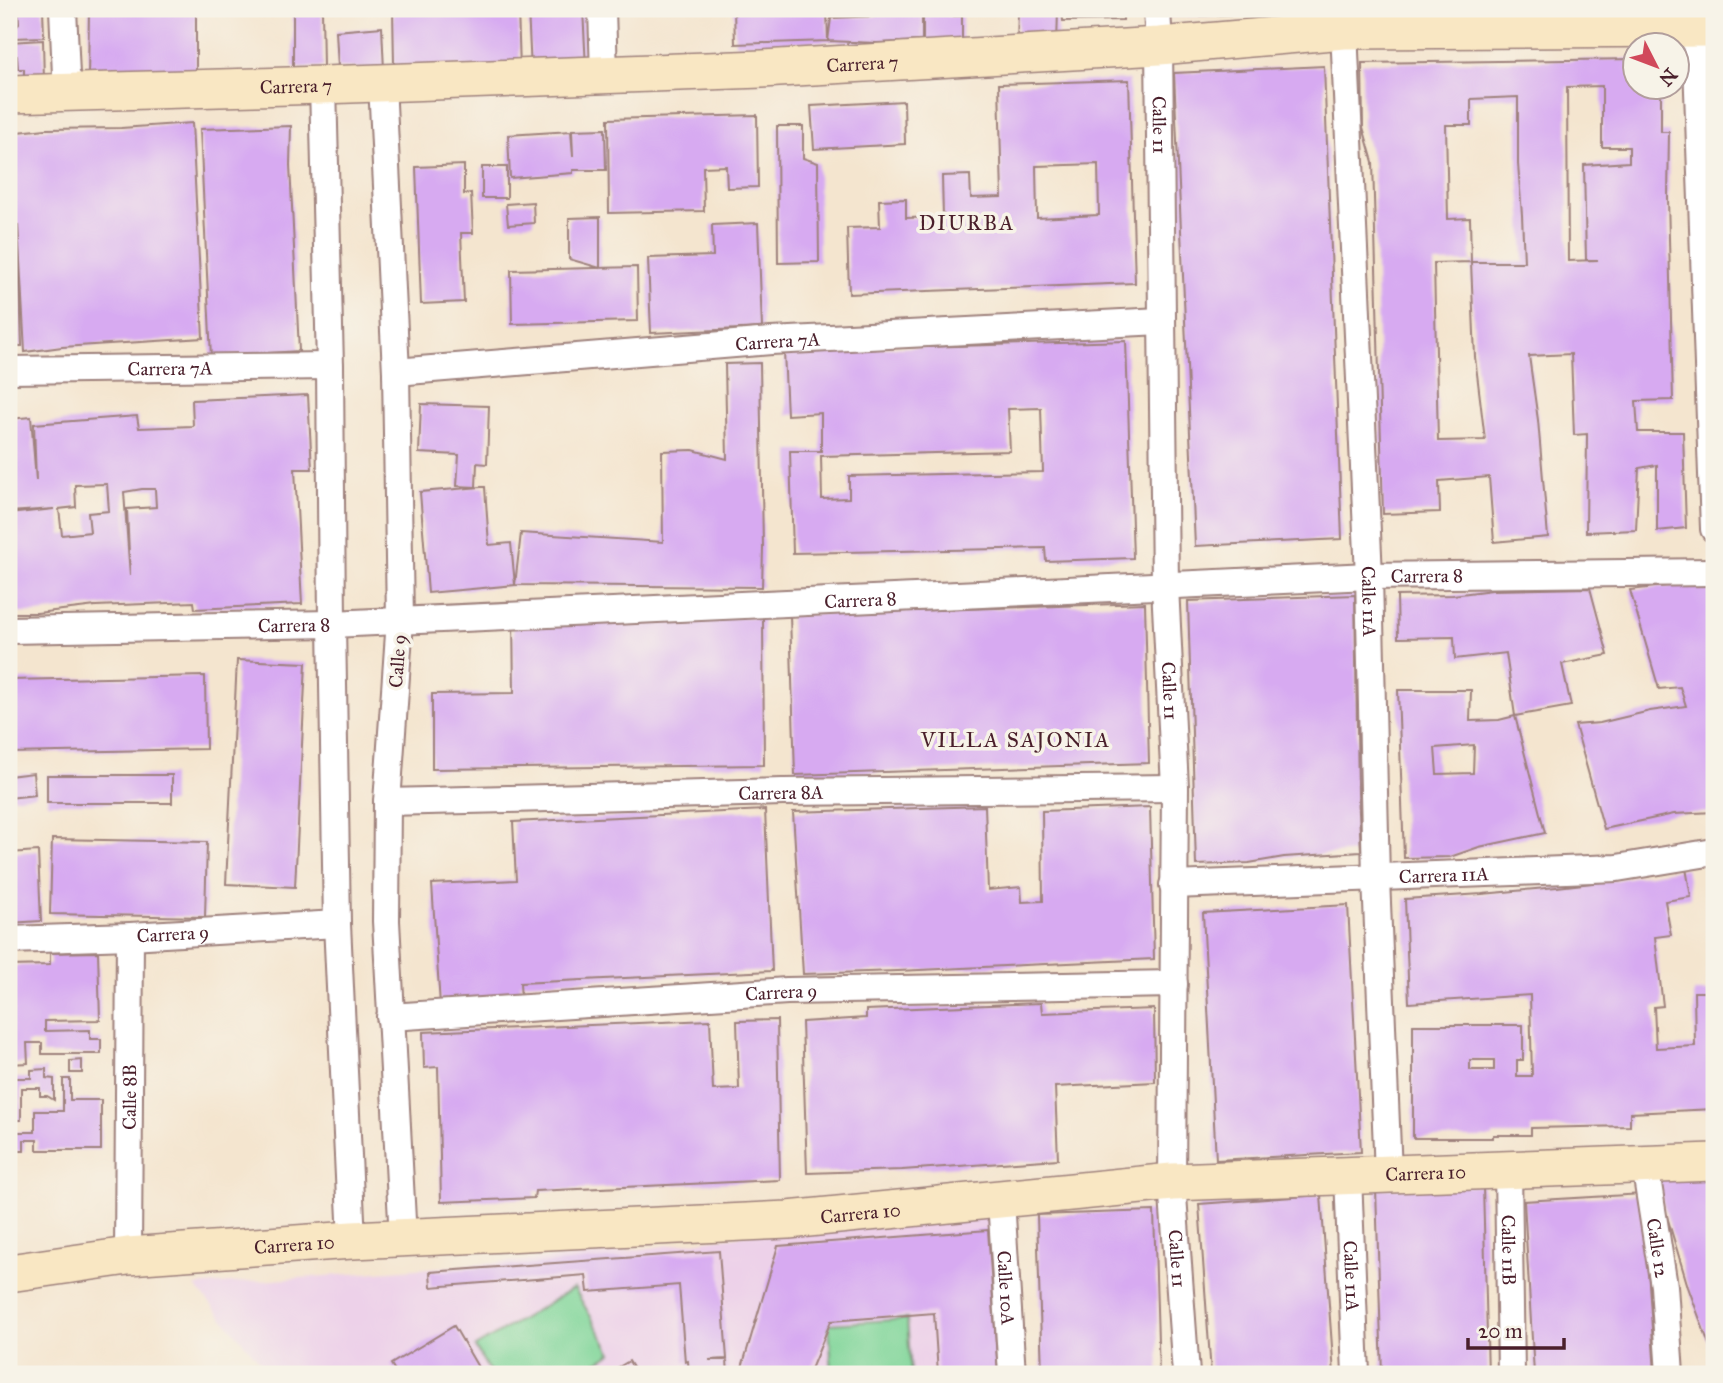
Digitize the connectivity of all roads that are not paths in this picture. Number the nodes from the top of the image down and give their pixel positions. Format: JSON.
{"nodes":[{"id":1,"x":63,"y":9,"type":"edge"},
{"id":2,"x":602,"y":9,"type":"edge"},
{"id":3,"x":1157,"y":9,"type":"edge"},
{"id":4,"x":1701,"y":22,"type":"edge"},
{"id":5,"x":1344,"y":30,"type":"junction"},
{"id":6,"x":1159,"y":46,"type":"junction"},
{"id":7,"x":604,"y":74,"type":"junction"},
{"id":8,"x":382,"y":83,"type":"junction"},
{"id":9,"x":323,"y":85,"type":"junction"},
{"id":10,"x":74,"y":91,"type":"junction"},
{"id":11,"x":9,"y":94,"type":"edge"},
{"id":12,"x":1161,"y":321,"type":"junction"},
{"id":13,"x":330,"y":366,"type":"junction"},
{"id":14,"x":9,"y":370,"type":"edge"},
{"id":15,"x":396,"y":372,"type":"junction"},
{"id":16,"x":1714,"y":529,"type":"edge"},
{"id":17,"x":1714,"y":572,"type":"edge"},
{"id":18,"x":1369,"y":576,"type":"junction"},
{"id":19,"x":1165,"y":586,"type":"junction"},
{"id":20,"x":400,"y":620,"type":"junction"},
{"id":21,"x":332,"y":624,"type":"junction"},
{"id":22,"x":9,"y":630,"type":"edge"},
{"id":23,"x":1175,"y":788,"type":"junction"},
{"id":24,"x":387,"y":802,"type":"junction"},
{"id":25,"x":1714,"y":852,"type":"edge"},
{"id":26,"x":1376,"y":878,"type":"junction"},
{"id":27,"x":1173,"y":885,"type":"junction"},
{"id":28,"x":337,"y":924,"type":"junction"},
{"id":29,"x":130,"y":936,"type":"junction"},
{"id":30,"x":9,"y":940,"type":"edge"},
{"id":31,"x":1174,"y":984,"type":"junction"},
{"id":32,"x":390,"y":1017,"type":"junction"},
{"id":33,"x":1714,"y":1162,"type":"edge"},
{"id":34,"x":1645,"y":1165,"type":"junction"},
{"id":35,"x":1508,"y":1170,"type":"junction"},
{"id":36,"x":1388,"y":1174,"type":"junction"},
{"id":37,"x":1348,"y":1176,"type":"junction"},
{"id":38,"x":1172,"y":1182,"type":"junction"},
{"id":39,"x":1001,"y":1200,"type":"junction"},
{"id":40,"x":403,"y":1238,"type":"junction"},
{"id":41,"x":352,"y":1240,"type":"junction"},
{"id":42,"x":128,"y":1256,"type":"junction"},
{"id":43,"x":9,"y":1273,"type":"edge"},
{"id":44,"x":1012,"y":1374,"type":"edge"},
{"id":45,"x":1186,"y":1374,"type":"edge"},
{"id":46,"x":1356,"y":1374,"type":"edge"},
{"id":47,"x":1511,"y":1374,"type":"edge"},
{"id":48,"x":1670,"y":1374,"type":"edge"}],
"edges":[{"from":1,"to":10,"type":"street"},
{"from":2,"to":7,"type":"street"},
{"from":3,"to":6,"type":"street","name":"Calle 11"},
{"from":4,"to":5,"type":"street","name":"Carrera 7"},
{"from":4,"to":16,"type":"street"},
{"from":5,"to":6,"type":"street","name":"Carrera 7"},
{"from":5,"to":18,"type":"street","name":"Calle 11A"},
{"from":6,"to":7,"type":"street","name":"Carrera 7"},
{"from":6,"to":12,"type":"street","name":"Calle 11"},
{"from":7,"to":8,"type":"street","name":"Carrera 7"},
{"from":8,"to":9,"type":"street","name":"Carrera 7"},
{"from":8,"to":15,"type":"street","name":"Calle 9"},
{"from":9,"to":10,"type":"street","name":"Carrera 7"},
{"from":9,"to":13,"type":"street"},
{"from":10,"to":11,"type":"street","name":"Carrera 7"},
{"from":12,"to":15,"type":"street","name":"Carrera 7A"},
{"from":12,"to":19,"type":"street","name":"Calle 11"},
{"from":13,"to":14,"type":"street","name":"Carrera 7A"},
{"from":13,"to":21,"type":"street"},
{"from":15,"to":20,"type":"street","name":"Calle 9"},
{"from":17,"to":18,"type":"street","name":"Carrera 8"},
{"from":18,"to":19,"type":"street","name":"Carrera 8"},
{"from":18,"to":26,"type":"street","name":"Calle 11A"},
{"from":19,"to":20,"type":"street","name":"Carrera 8"},
{"from":19,"to":23,"type":"street","name":"Calle 11"},
{"from":20,"to":21,"type":"street","name":"Carrera 8"},
{"from":20,"to":24,"type":"street","name":"Calle 9"},
{"from":21,"to":22,"type":"street","name":"Carrera 8"},
{"from":21,"to":28,"type":"street"},
{"from":23,"to":24,"type":"street","name":"Carrera 8A"},
{"from":23,"to":27,"type":"street","name":"Calle 11"},
{"from":24,"to":32,"type":"street","name":"Calle 9"},
{"from":25,"to":26,"type":"street","name":"Carrera 11A"},
{"from":26,"to":27,"type":"street","name":"Carrera 11A"},
{"from":26,"to":36,"type":"street","name":"Calle 11A"},
{"from":27,"to":31,"type":"street","name":"Calle 11"},
{"from":28,"to":29,"type":"street","name":"Carrera 9"},
{"from":28,"to":41,"type":"street"},
{"from":29,"to":30,"type":"street","name":"Carrera 9"},
{"from":29,"to":42,"type":"street","name":"Calle 8B"},
{"from":31,"to":32,"type":"street","name":"Carrera 9"},
{"from":31,"to":38,"type":"street","name":"Calle 11"},
{"from":32,"to":40,"type":"street","name":"Calle 9"},
{"from":33,"to":34,"type":"street","name":"Carrera 10"},
{"from":34,"to":35,"type":"street","name":"Carrera 10"},
{"from":34,"to":48,"type":"street","name":"Calle 12"},
{"from":35,"to":36,"type":"street","name":"Carrera 10"},
{"from":35,"to":47,"type":"street","name":"Calle 11B"},
{"from":36,"to":37,"type":"street","name":"Carrera 10"},
{"from":37,"to":38,"type":"street","name":"Carrera 10"},
{"from":37,"to":46,"type":"street","name":"Calle 11A"},
{"from":38,"to":39,"type":"street","name":"Carrera 10"},
{"from":38,"to":45,"type":"street","name":"Calle 11"},
{"from":39,"to":40,"type":"street","name":"Carrera 10"},
{"from":39,"to":44,"type":"street","name":"Calle 10A"},
{"from":40,"to":41,"type":"street","name":"Carrera 10"},
{"from":41,"to":42,"type":"street","name":"Carrera 10"},
{"from":42,"to":43,"type":"street","name":"Carrera 10"}]}
